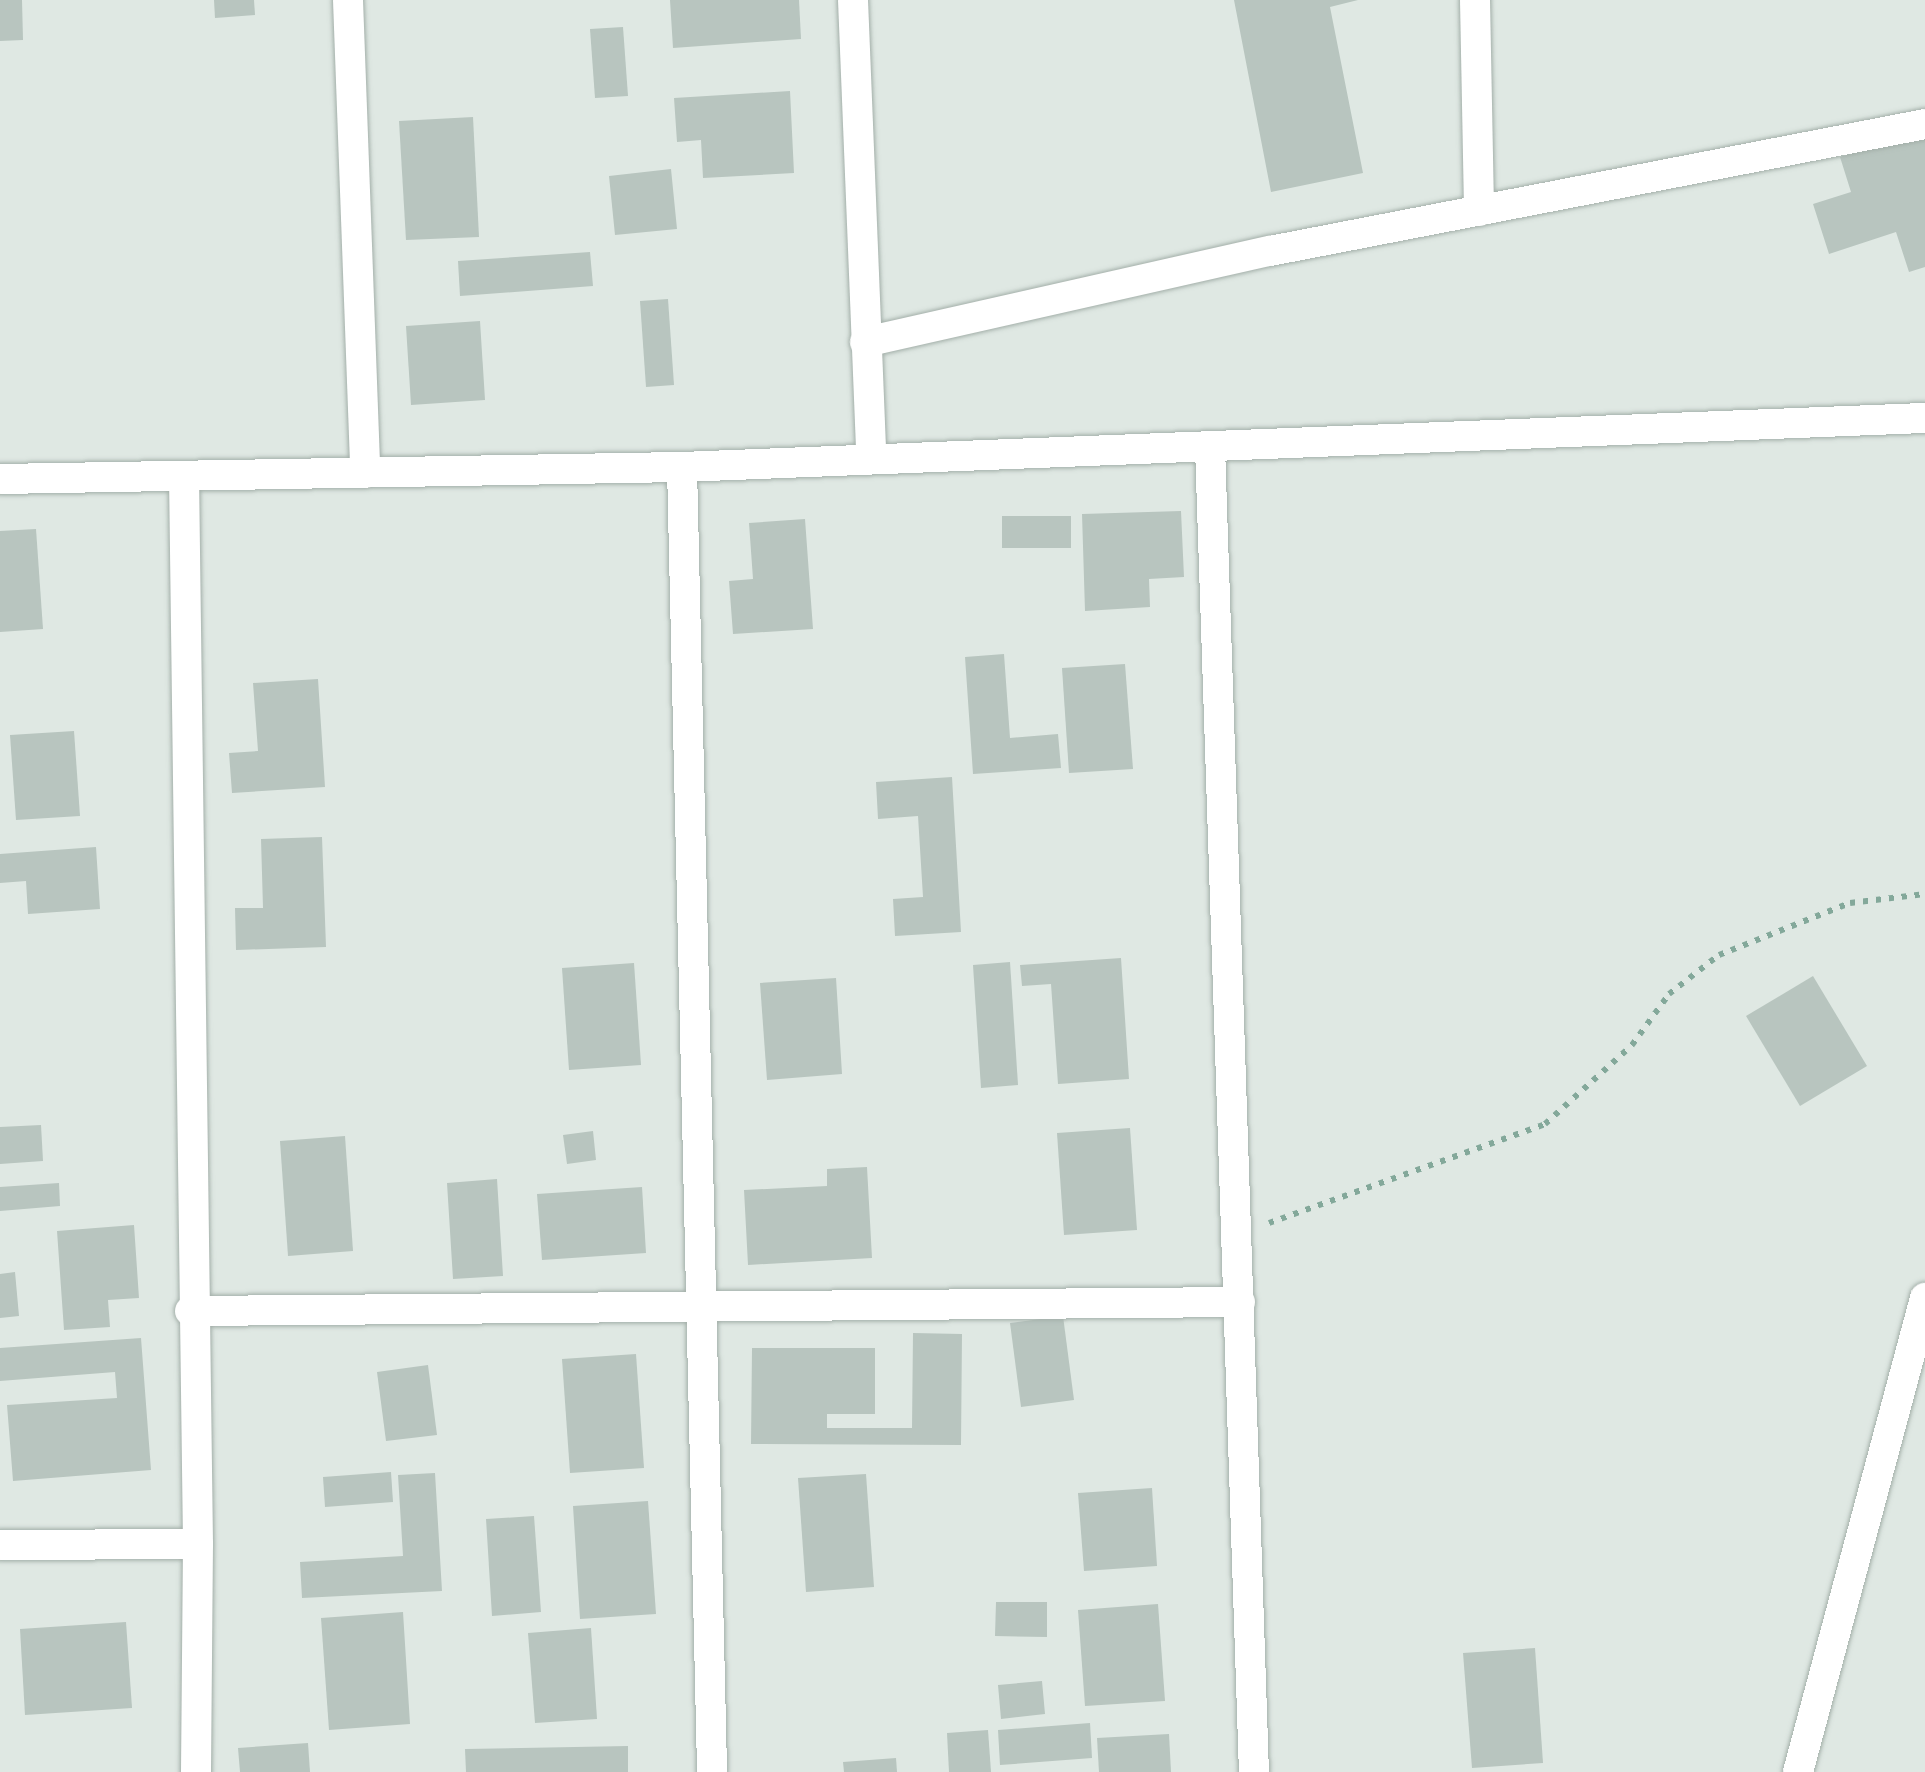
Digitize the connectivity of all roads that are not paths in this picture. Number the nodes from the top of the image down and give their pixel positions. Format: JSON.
{"nodes":[{"id":1,"x":348,"y":0,"type":"edge"},
{"id":2,"x":852,"y":0,"type":"edge"},
{"id":3,"x":1476,"y":0,"type":"edge"},
{"id":4,"x":1925,"y":124,"type":"edge"},
{"id":5,"x":1479,"y":210,"type":"junction"},
{"id":6,"x":866,"y":342,"type":"junction"},
{"id":7,"x":1925,"y":418,"type":"edge"},
{"id":8,"x":1210,"y":447,"type":"junction"},
{"id":9,"x":870,"y":458,"type":"junction"},
{"id":10,"x":682,"y":467,"type":"junction"},
{"id":11,"x":365,"y":473,"type":"junction"},
{"id":12,"x":184,"y":477,"type":"junction"},
{"id":13,"x":0,"y":479,"type":"edge"},
{"id":14,"x":1925,"y":1298,"type":"edge"},
{"id":15,"x":1240,"y":1302,"type":"junction"},
{"id":16,"x":701,"y":1310,"type":"junction"},
{"id":17,"x":190,"y":1311,"type":"junction"},
{"id":18,"x":198,"y":1544,"type":"junction"},
{"id":19,"x":0,"y":1545,"type":"edge"},
{"id":20,"x":196,"y":1772,"type":"edge"},
{"id":21,"x":712,"y":1772,"type":"edge"},
{"id":22,"x":1254,"y":1772,"type":"edge"},
{"id":23,"x":1798,"y":1772,"type":"edge"}],
"edges":[{"from":1,"to":11,"type":"street"},
{"from":2,"to":6,"type":"street"},
{"from":3,"to":5,"type":"street"},
{"from":4,"to":5,"type":"street"},
{"from":5,"to":6,"type":"street"},
{"from":6,"to":9,"type":"street"},
{"from":7,"to":8,"type":"street"},
{"from":8,"to":9,"type":"street"},
{"from":8,"to":15,"type":"street"},
{"from":9,"to":10,"type":"street"},
{"from":10,"to":11,"type":"street"},
{"from":10,"to":16,"type":"street"},
{"from":11,"to":12,"type":"street"},
{"from":12,"to":13,"type":"street"},
{"from":12,"to":17,"type":"street"},
{"from":14,"to":23,"type":"street"},
{"from":15,"to":16,"type":"street"},
{"from":15,"to":22,"type":"street"},
{"from":16,"to":17,"type":"street"},
{"from":16,"to":21,"type":"street"},
{"from":17,"to":18,"type":"street"},
{"from":18,"to":19,"type":"street"},
{"from":18,"to":20,"type":"street"}]}
